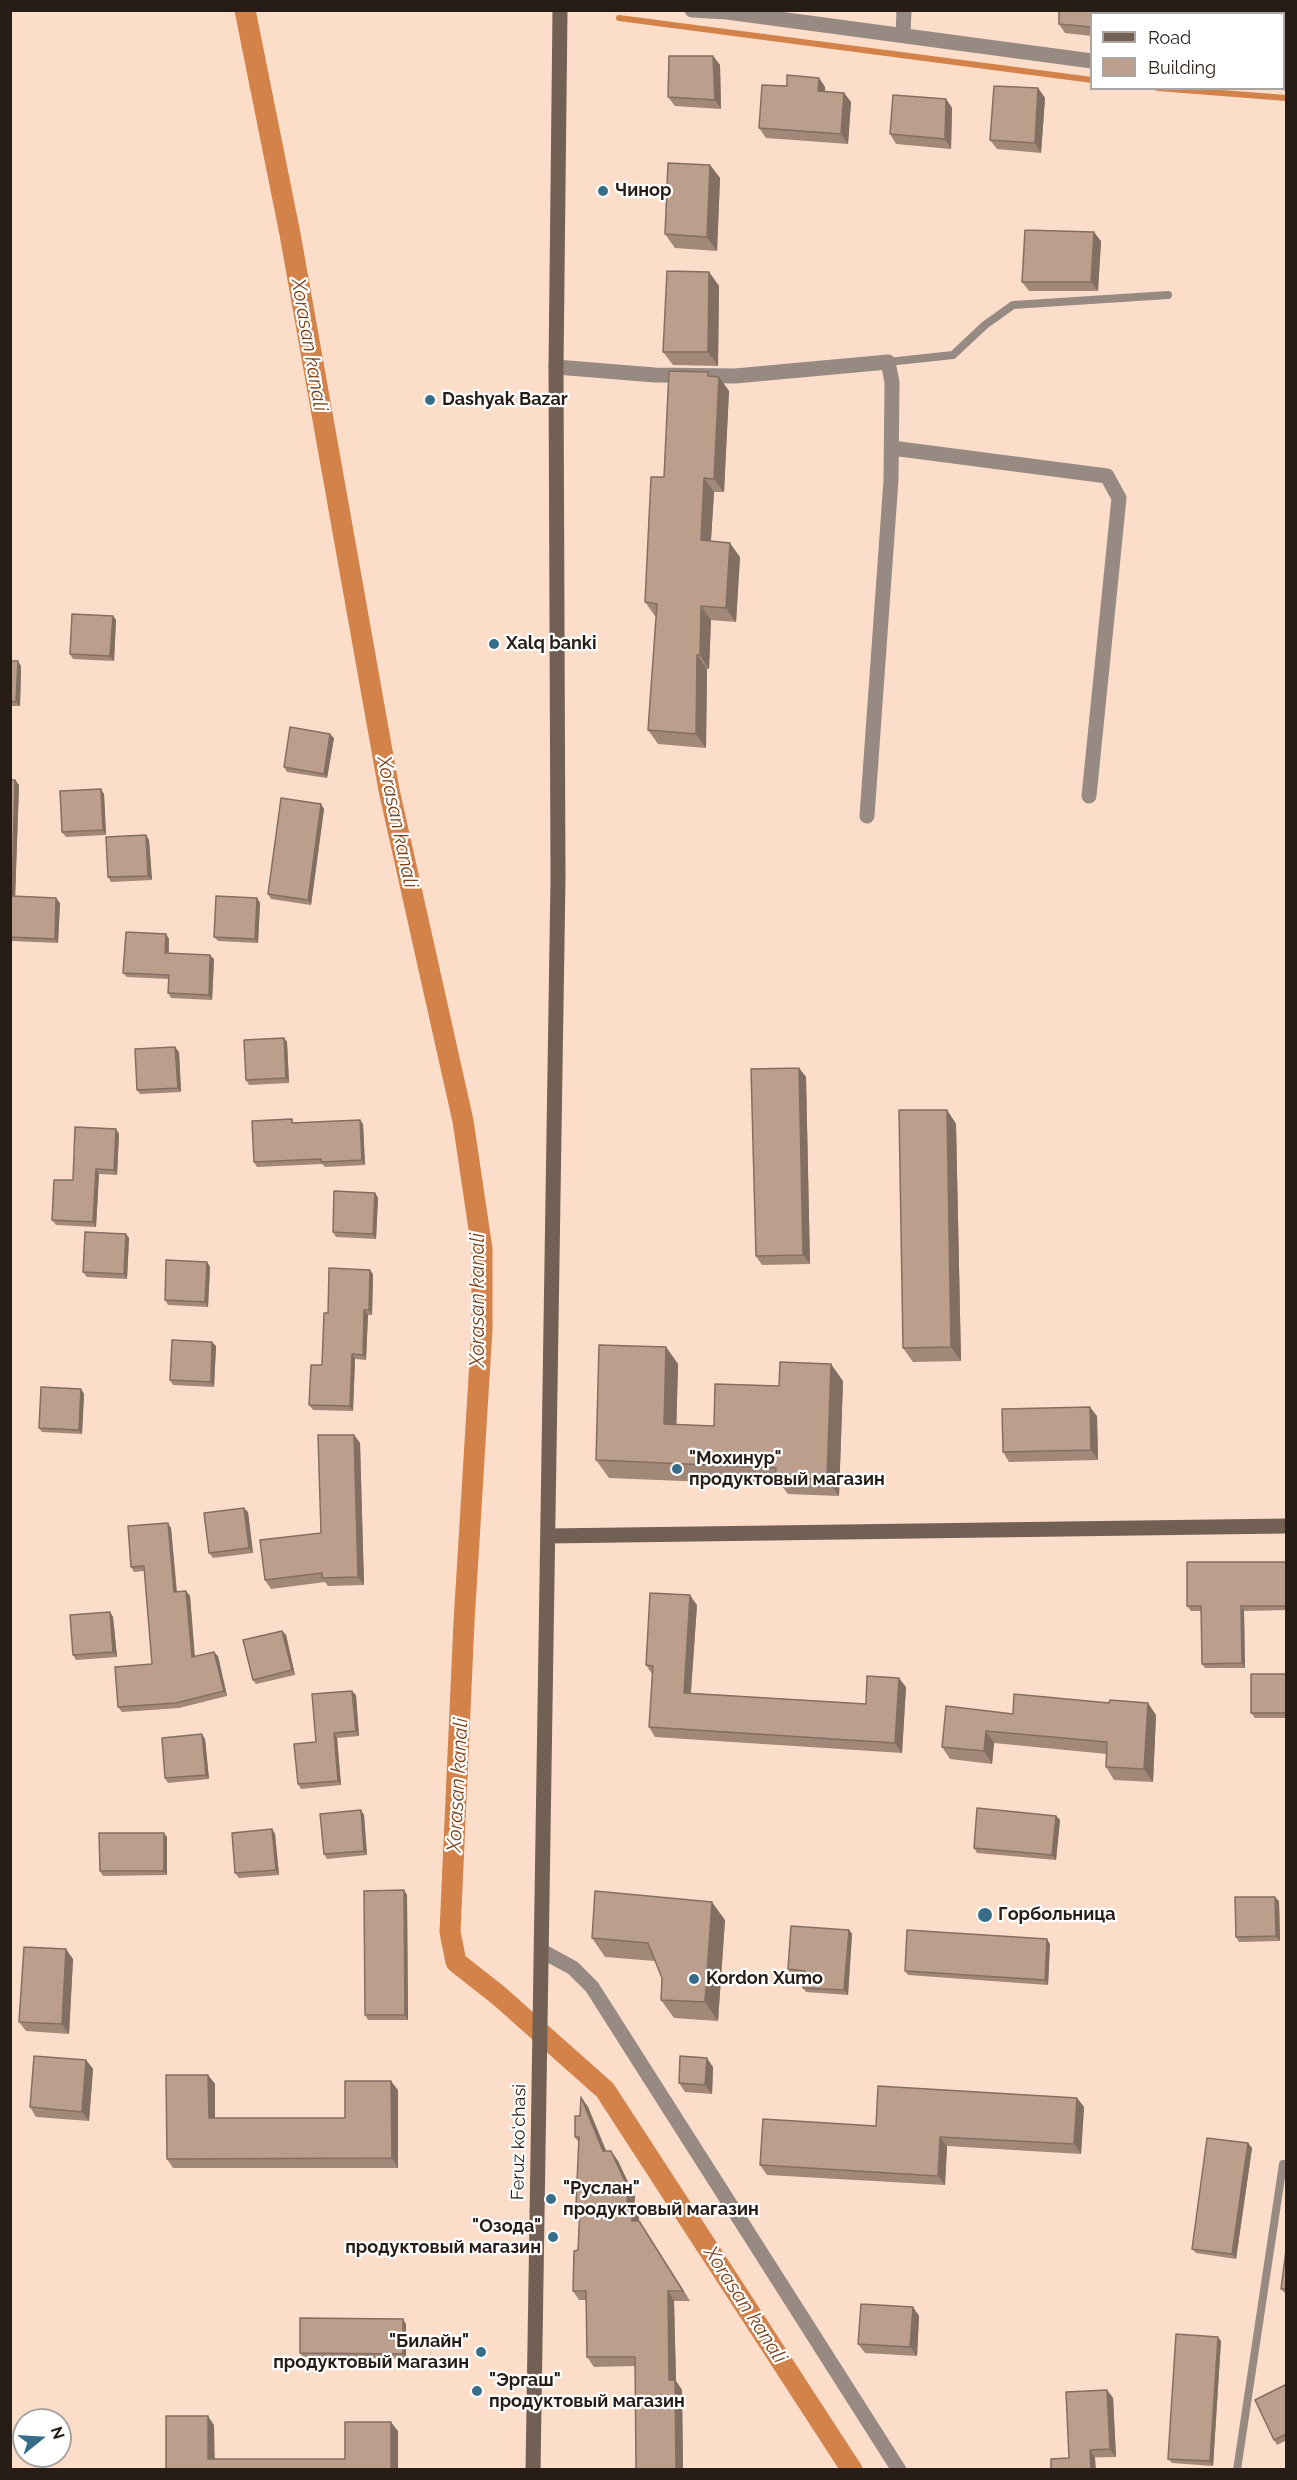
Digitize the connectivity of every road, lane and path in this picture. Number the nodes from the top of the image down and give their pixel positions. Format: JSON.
{"nodes":[{"id":1,"x":560,"y":10,"type":"edge"},
{"id":2,"x":692,"y":10,"type":"edge"},
{"id":3,"x":904,"y":10,"type":"edge"},
{"id":4,"x":903,"y":35,"type":"junction"},
{"id":5,"x":1090,"y":61,"type":"edge"},
{"id":6,"x":1168,"y":294,"type":"dead end"},
{"id":7,"x":888,"y":362,"type":"junction"},
{"id":8,"x":556,"y":367,"type":"junction"},
{"id":9,"x":892,"y":448,"type":"junction"},
{"id":10,"x":1089,"y":796,"type":"dead end"},
{"id":11,"x":867,"y":816,"type":"dead end"},
{"id":12,"x":1286,"y":1524,"type":"edge"},
{"id":13,"x":548,"y":1536,"type":"junction"},
{"id":14,"x":542,"y":1952,"type":"junction"},
{"id":15,"x":1283,"y":2164,"type":"dead end"},
{"id":16,"x":533,"y":2469,"type":"edge"},
{"id":17,"x":899,"y":2469,"type":"edge"},
{"id":18,"x":1237,"y":2469,"type":"edge"}],
"edges":[{"from":1,"to":8,"type":"main road","name":"Feruz ko'chasi"},
{"from":2,"to":4,"type":"street"},
{"from":3,"to":4,"type":"street"},
{"from":4,"to":5,"type":"street"},
{"from":6,"to":7,"type":"lane"},
{"from":7,"to":8,"type":"street"},
{"from":7,"to":9,"type":"street"},
{"from":8,"to":13,"type":"main road","name":"Feruz ko'chasi"},
{"from":9,"to":10,"type":"street"},
{"from":9,"to":11,"type":"street"},
{"from":12,"to":13,"type":"main road"},
{"from":13,"to":14,"type":"main road","name":"Feruz ko'chasi"},
{"from":14,"to":16,"type":"main road","name":"Feruz ko'chasi"},
{"from":14,"to":17,"type":"street"},
{"from":15,"to":18,"type":"lane"}]}
